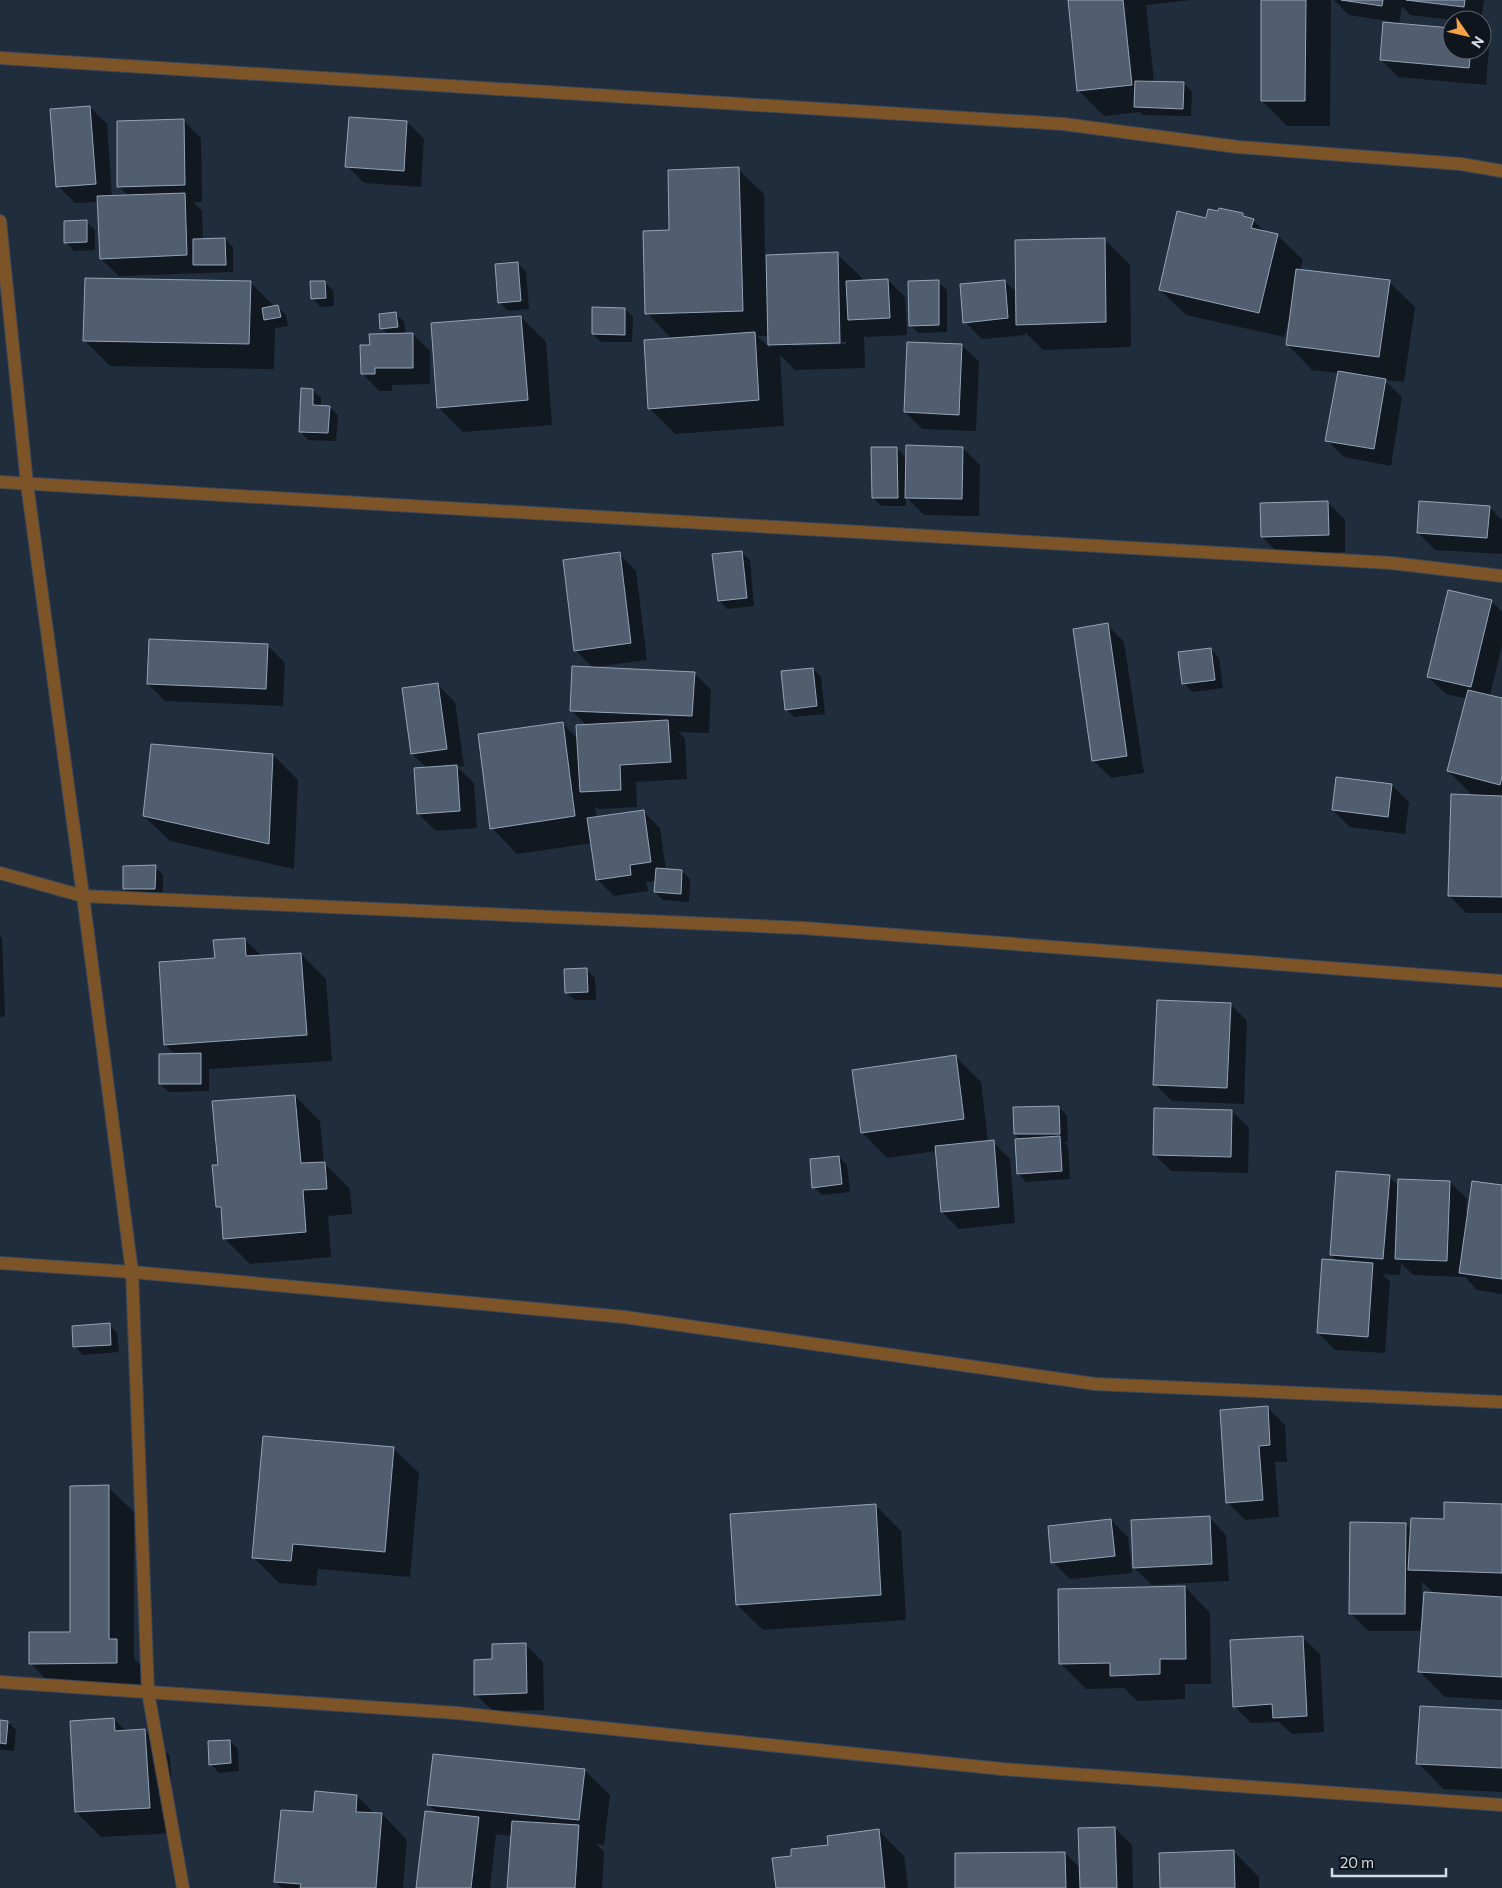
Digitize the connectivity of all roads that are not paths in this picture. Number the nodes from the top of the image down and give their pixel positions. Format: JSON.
{"nodes":[{"id":1,"x":0,"y":58,"type":"edge"},
{"id":2,"x":1502,"y":171,"type":"edge"},
{"id":3,"x":0,"y":221,"type":"edge"},
{"id":4,"x":0,"y":482,"type":"edge"},
{"id":5,"x":27,"y":484,"type":"junction"},
{"id":6,"x":1502,"y":576,"type":"edge"},
{"id":7,"x":0,"y":873,"type":"edge"},
{"id":8,"x":84,"y":896,"type":"junction"},
{"id":9,"x":1502,"y":981,"type":"edge"},
{"id":10,"x":0,"y":1264,"type":"edge"},
{"id":11,"x":132,"y":1272,"type":"junction"},
{"id":12,"x":1502,"y":1402,"type":"edge"},
{"id":13,"x":0,"y":1682,"type":"edge"},
{"id":14,"x":148,"y":1692,"type":"junction"},
{"id":15,"x":1502,"y":1805,"type":"edge"},
{"id":16,"x":183,"y":1888,"type":"edge"}],
"edges":[{"from":1,"to":2,"type":"street"},
{"from":3,"to":5,"type":"street"},
{"from":4,"to":5,"type":"street"},
{"from":5,"to":6,"type":"street"},
{"from":5,"to":8,"type":"street"},
{"from":7,"to":8,"type":"street"},
{"from":8,"to":9,"type":"street"},
{"from":8,"to":11,"type":"street"},
{"from":10,"to":11,"type":"street"},
{"from":11,"to":12,"type":"street"},
{"from":11,"to":14,"type":"street"},
{"from":13,"to":14,"type":"street"},
{"from":14,"to":15,"type":"street"},
{"from":14,"to":16,"type":"street"}]}
